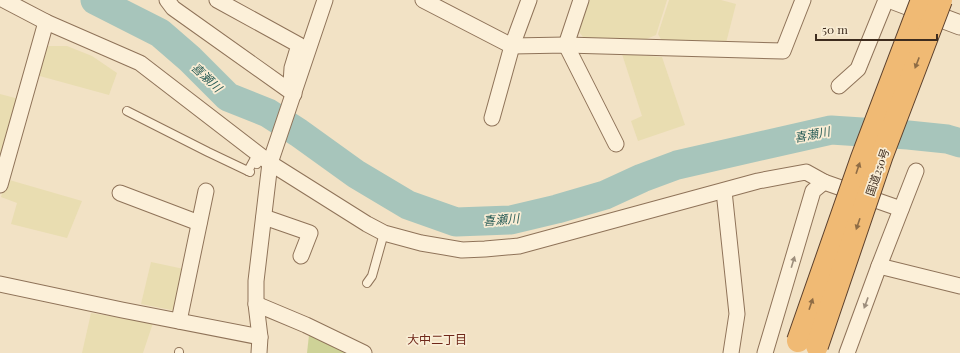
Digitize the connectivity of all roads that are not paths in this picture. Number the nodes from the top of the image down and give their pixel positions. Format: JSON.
{"nodes":[{"id":1,"x":4,"y":0,"type":"edge"},
{"id":2,"x":217,"y":0,"type":"edge"},
{"id":3,"x":326,"y":0,"type":"edge"},
{"id":4,"x":529,"y":0,"type":"edge"},
{"id":5,"x":581,"y":0,"type":"edge"},
{"id":6,"x":803,"y":0,"type":"edge"},
{"id":7,"x":886,"y":0,"type":"edge"},
{"id":8,"x":894,"y":0,"type":"edge"},
{"id":9,"x":922,"y":0,"type":"edge"},
{"id":10,"x":941,"y":0,"type":"edge"},
{"id":11,"x":169,"y":1,"type":"edge"},
{"id":12,"x":431,"y":2,"type":"edge"},
{"id":13,"x":46,"y":22,"type":"junction"},
{"id":14,"x":960,"y":25,"type":"edge"},
{"id":15,"x":566,"y":45,"type":"junction"},
{"id":16,"x":512,"y":46,"type":"junction"},
{"id":17,"x":839,"y":86,"type":"dead end"},
{"id":18,"x":293,"y":92,"type":"junction"},
{"id":19,"x":127,"y":111,"type":"dead end"},
{"id":20,"x":492,"y":118,"type":"dead end"},
{"id":21,"x":616,"y":144,"type":"dead end"},
{"id":22,"x":257,"y":166,"type":"junction"},
{"id":23,"x":916,"y":171,"type":"dead end"},
{"id":24,"x":824,"y":182,"type":"junction"},
{"id":25,"x":0,"y":185,"type":"edge"},
{"id":26,"x":724,"y":190,"type":"junction"},
{"id":27,"x":206,"y":191,"type":"dead end"},
{"id":28,"x":120,"y":193,"type":"dead end"},
{"id":29,"x":901,"y":209,"type":"junction"},
{"id":30,"x":264,"y":216,"type":"junction"},
{"id":31,"x":199,"y":223,"type":"junction"},
{"id":32,"x":384,"y":233,"type":"junction"},
{"id":33,"x":301,"y":256,"type":"dead end"},
{"id":34,"x":879,"y":266,"type":"junction"},
{"id":35,"x":367,"y":283,"type":"dead end"},
{"id":36,"x":0,"y":284,"type":"edge"},
{"id":37,"x":960,"y":286,"type":"edge"},
{"id":38,"x":256,"y":304,"type":"junction"},
{"id":39,"x":179,"y":321,"type":"junction"},
{"id":40,"x":260,"y":337,"type":"junction"},
{"id":41,"x":259,"y":353,"type":"edge"},
{"id":42,"x":364,"y":353,"type":"edge"},
{"id":43,"x":731,"y":353,"type":"edge"},
{"id":44,"x":766,"y":353,"type":"edge"},
{"id":45,"x":847,"y":353,"type":"edge"}],
"edges":[{"from":1,"to":13,"type":"street"},
{"from":2,"to":18,"type":"street"},
{"from":3,"to":18,"type":"street"},
{"from":4,"to":16,"type":"street"},
{"from":5,"to":15,"type":"street"},
{"from":6,"to":15,"type":"street"},
{"from":7,"to":17,"type":"street"},
{"from":8,"to":14,"type":"street"},
{"from":10,"to":9,"type":"highway","name":"国道250号","one_way":true,"bridge":true},
{"from":11,"to":18,"type":"street"},
{"from":12,"to":16,"type":"street"},
{"from":13,"to":22,"type":"street"},
{"from":13,"to":25,"type":"street"},
{"from":15,"to":16,"type":"street"},
{"from":15,"to":21,"type":"street"},
{"from":16,"to":20,"type":"street"},
{"from":18,"to":22,"type":"street"},
{"from":19,"to":22,"type":"lane"},
{"from":22,"to":30,"type":"street"},
{"from":22,"to":32,"type":"street"},
{"from":23,"to":29,"type":"street"},
{"from":24,"to":26,"type":"street"},
{"from":24,"to":29,"type":"street"},
{"from":44,"to":24,"type":"street","one_way":true},
{"from":26,"to":32,"type":"street"},
{"from":26,"to":43,"type":"street"},
{"from":27,"to":31,"type":"street"},
{"from":28,"to":31,"type":"street"},
{"from":29,"to":34,"type":"street"},
{"from":30,"to":33,"type":"street"},
{"from":30,"to":38,"type":"street"},
{"from":31,"to":39,"type":"street"},
{"from":32,"to":35,"type":"lane"},
{"from":34,"to":37,"type":"street"},
{"from":34,"to":45,"type":"street","one_way":true},
{"from":36,"to":39,"type":"street"},
{"from":38,"to":40,"type":"street"},
{"from":38,"to":42,"type":"street"},
{"from":39,"to":40,"type":"street"},
{"from":40,"to":41,"type":"street"}]}
